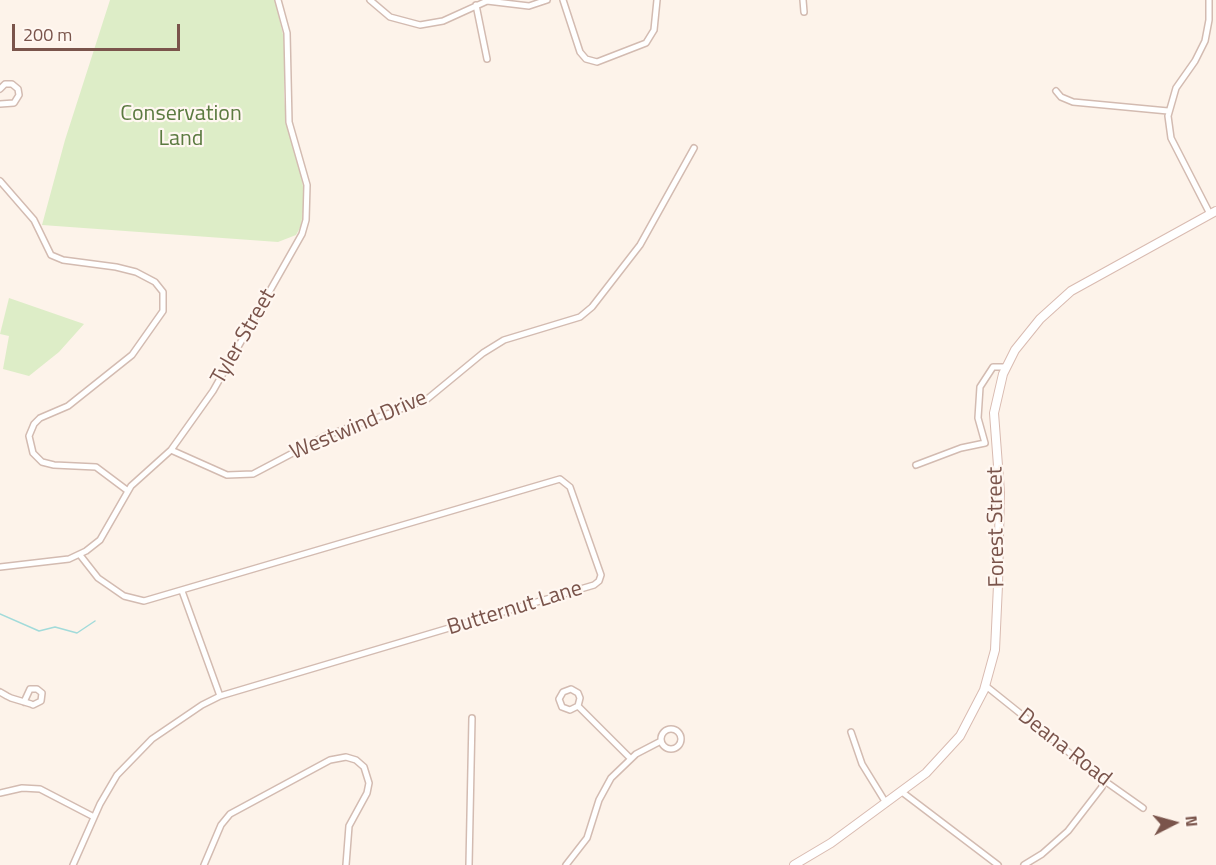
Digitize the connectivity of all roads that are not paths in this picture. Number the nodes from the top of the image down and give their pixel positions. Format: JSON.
{"nodes":[{"id":1,"x":278,"y":0,"type":"edge"},
{"id":2,"x":370,"y":0,"type":"edge"},
{"id":3,"x":547,"y":0,"type":"edge"},
{"id":4,"x":563,"y":0,"type":"edge"},
{"id":5,"x":657,"y":0,"type":"edge"},
{"id":6,"x":803,"y":0,"type":"edge"},
{"id":7,"x":1209,"y":0,"type":"edge"},
{"id":8,"x":476,"y":5,"type":"junction"},
{"id":9,"x":804,"y":12,"type":"dead end"},
{"id":10,"x":487,"y":59,"type":"dead end"},
{"id":11,"x":0,"y":88,"type":"edge"},
{"id":12,"x":1056,"y":91,"type":"dead end"},
{"id":13,"x":0,"y":104,"type":"edge"},
{"id":14,"x":1168,"y":111,"type":"junction"},
{"id":15,"x":694,"y":148,"type":"dead end"},
{"id":16,"x":0,"y":181,"type":"edge"},
{"id":17,"x":1213,"y":213,"type":"edge"},
{"id":18,"x":1006,"y":366,"type":"junction"},
{"id":19,"x":994,"y":441,"type":"junction"},
{"id":20,"x":985,"y":443,"type":"junction"},
{"id":21,"x":171,"y":450,"type":"junction"},
{"id":22,"x":916,"y":465,"type":"dead end"},
{"id":23,"x":128,"y":490,"type":"junction"},
{"id":24,"x":80,"y":555,"type":"junction"},
{"id":25,"x":0,"y":567,"type":"edge"},
{"id":26,"x":182,"y":591,"type":"junction"},
{"id":27,"x":986,"y":686,"type":"junction"},
{"id":28,"x":0,"y":692,"type":"edge"},
{"id":29,"x":220,"y":696,"type":"junction"},
{"id":30,"x":24,"y":702,"type":"dead end"},
{"id":31,"x":578,"y":706,"type":"dead end"},
{"id":32,"x":472,"y":718,"type":"dead end"},
{"id":33,"x":851,"y":732,"type":"dead end"},
{"id":34,"x":661,"y":741,"type":"dead end"},
{"id":35,"x":630,"y":758,"type":"junction"},
{"id":36,"x":1102,"y":779,"type":"junction"},
{"id":37,"x":902,"y":792,"type":"junction"},
{"id":38,"x":0,"y":793,"type":"edge"},
{"id":39,"x":886,"y":803,"type":"junction"},
{"id":40,"x":1143,"y":808,"type":"dead end"},
{"id":41,"x":94,"y":817,"type":"junction"},
{"id":42,"x":73,"y":865,"type":"edge"},
{"id":43,"x":204,"y":865,"type":"edge"},
{"id":44,"x":346,"y":865,"type":"edge"},
{"id":45,"x":468,"y":865,"type":"edge"},
{"id":46,"x":566,"y":865,"type":"edge"},
{"id":47,"x":794,"y":865,"type":"edge"},
{"id":48,"x":998,"y":865,"type":"edge"},
{"id":49,"x":1024,"y":865,"type":"edge"}],
"edges":[{"from":1,"to":21,"type":"street","name":"Tyler Street"},
{"from":2,"to":8,"type":"street"},
{"from":3,"to":8,"type":"street"},
{"from":4,"to":5,"type":"street"},
{"from":6,"to":9,"type":"street"},
{"from":7,"to":14,"type":"street"},
{"from":8,"to":10,"type":"street"},
{"from":11,"to":13,"type":"street"},
{"from":12,"to":14,"type":"street"},
{"from":14,"to":17,"type":"street"},
{"from":15,"to":21,"type":"street","name":"Westwind Drive"},
{"from":16,"to":23,"type":"street"},
{"from":17,"to":18,"type":"street","name":"Forest Street"},
{"from":18,"to":19,"type":"street","name":"Forest Street"},
{"from":18,"to":20,"type":"street"},
{"from":19,"to":20,"type":"street"},
{"from":19,"to":27,"type":"street","name":"Forest Street"},
{"from":20,"to":22,"type":"street"},
{"from":21,"to":23,"type":"street","name":"Tyler Street"},
{"from":23,"to":24,"type":"street","name":"Tyler Street"},
{"from":24,"to":25,"type":"street","name":"Tyler Street"},
{"from":24,"to":26,"type":"street","name":"Butternut Lane"},
{"from":26,"to":29,"type":"street"},
{"from":26,"to":29,"type":"street","name":"Butternut Lane"},
{"from":27,"to":36,"type":"street","name":"Deana Road"},
{"from":27,"to":37,"type":"street","name":"Forest Street"},
{"from":28,"to":30,"type":"street"},
{"from":29,"to":41,"type":"street","name":"Butternut Lane"},
{"from":31,"to":35,"type":"street"},
{"from":32,"to":45,"type":"street"},
{"from":33,"to":39,"type":"street"},
{"from":34,"to":35,"type":"street"},
{"from":35,"to":46,"type":"street"},
{"from":36,"to":40,"type":"street","name":"Deana Road"},
{"from":36,"to":49,"type":"street"},
{"from":37,"to":39,"type":"street","name":"Forest Street"},
{"from":37,"to":48,"type":"street"},
{"from":38,"to":41,"type":"street"},
{"from":39,"to":47,"type":"street","name":"Forest Street"},
{"from":41,"to":42,"type":"street","name":"Butternut Lane"},
{"from":43,"to":44,"type":"street"}]}
